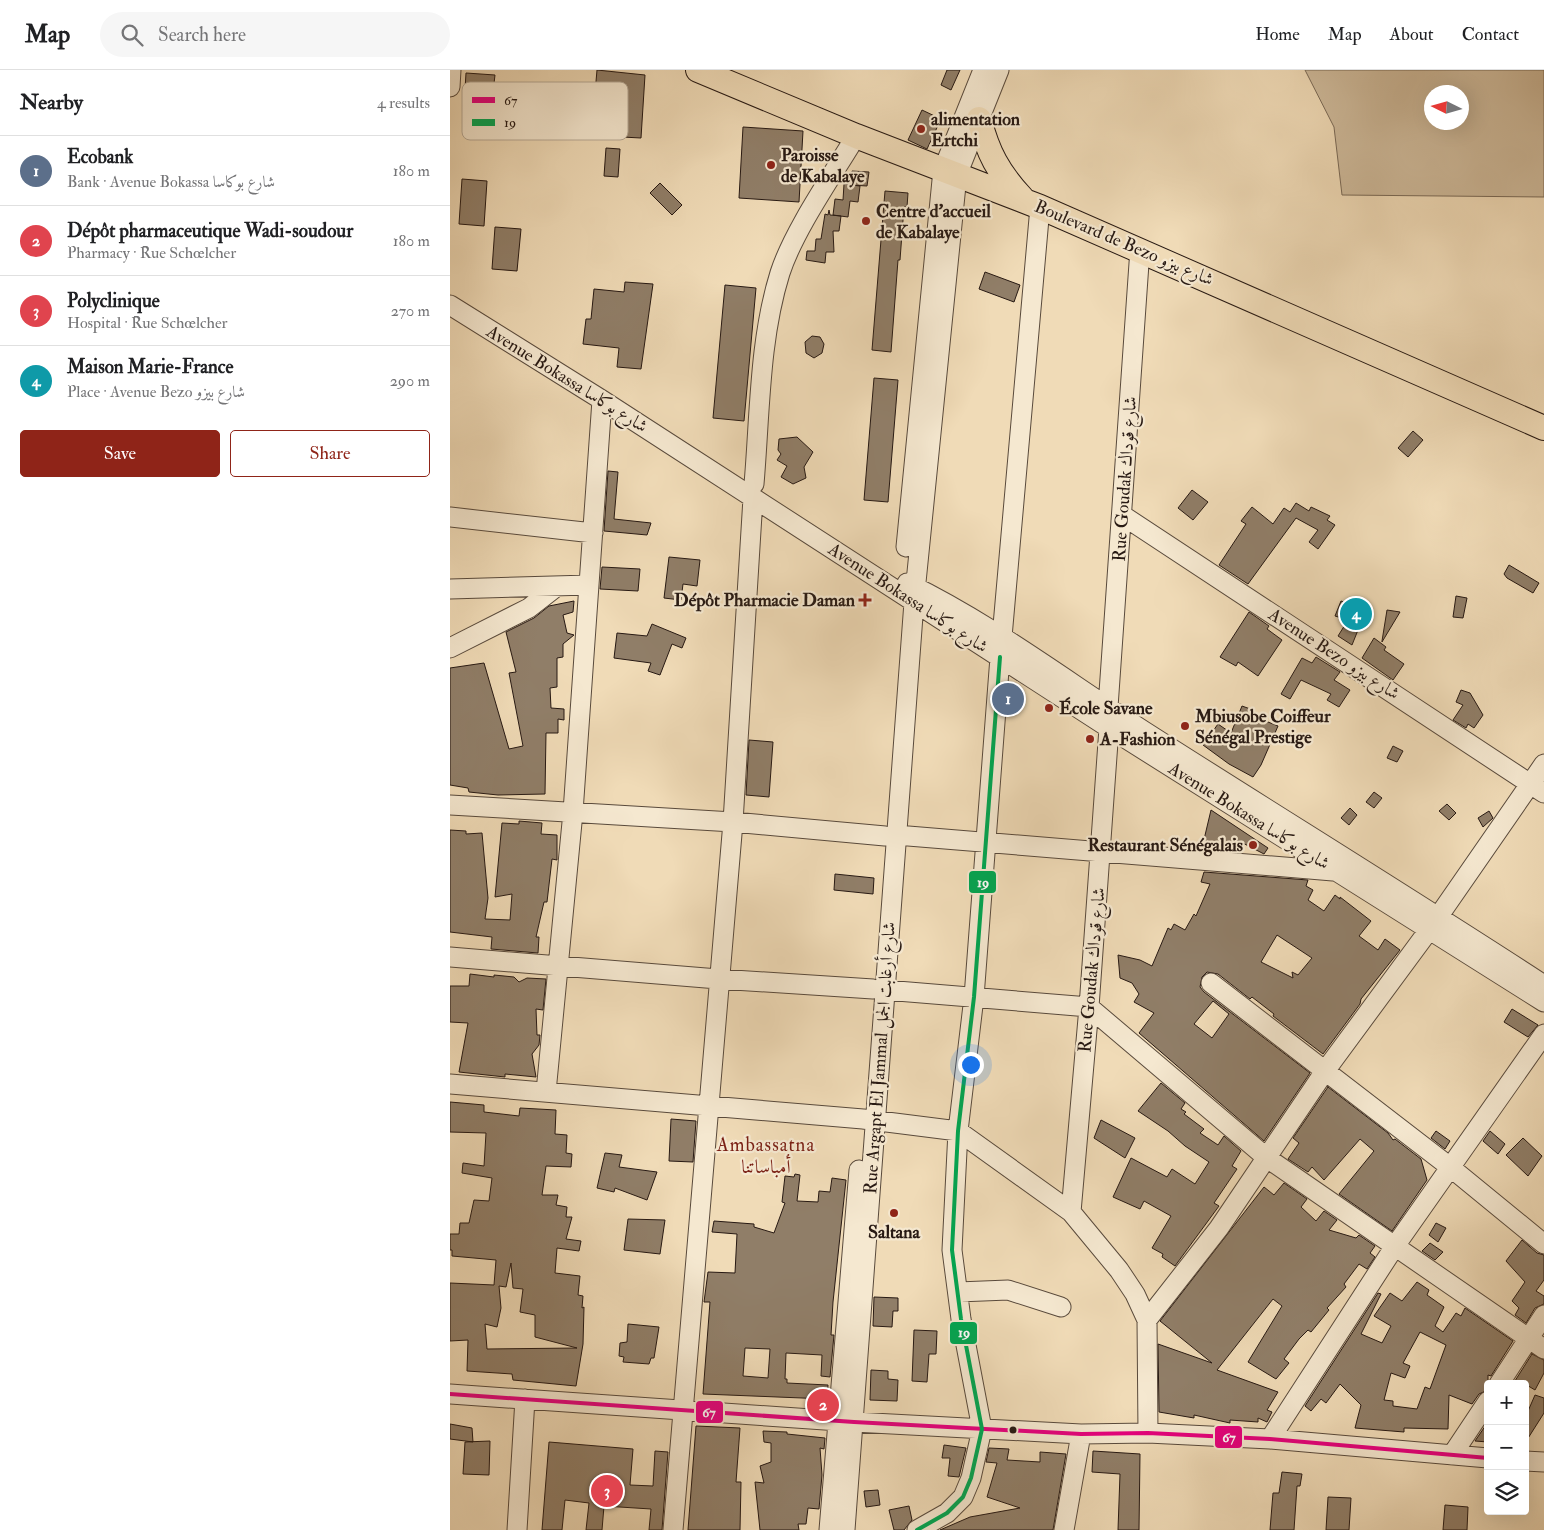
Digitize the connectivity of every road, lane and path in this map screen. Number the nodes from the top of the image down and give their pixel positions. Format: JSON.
{"nodes":[{"id":1,"x":451,"y":70,"type":"edge"},
{"id":2,"x":698,"y":70,"type":"edge"},
{"id":3,"x":983,"y":70,"type":"edge"},
{"id":4,"x":999,"y":70,"type":"edge"},
{"id":5,"x":450,"y":87,"type":"edge"},
{"id":6,"x":979,"y":119,"type":"junction"},
{"id":7,"x":856,"y":136,"type":"junction"},
{"id":8,"x":950,"y":173,"type":"junction"},
{"id":9,"x":1033,"y":204,"type":"junction"},
{"id":10,"x":1140,"y":250,"type":"junction"},
{"id":11,"x":450,"y":290,"type":"edge"},
{"id":12,"x":450,"y":305,"type":"edge"},
{"id":13,"x":602,"y":400,"type":"junction"},
{"id":14,"x":1544,"y":428,"type":"edge"},
{"id":15,"x":754,"y":491,"type":"junction"},
{"id":16,"x":1122,"y":515,"type":"junction"},
{"id":17,"x":450,"y":517,"type":"edge"},
{"id":18,"x":593,"y":533,"type":"junction"},
{"id":19,"x":589,"y":585,"type":"junction"},
{"id":20,"x":556,"y":587,"type":"junction"},
{"id":21,"x":450,"y":589,"type":"edge"},
{"id":22,"x":909,"y":591,"type":"junction"},
{"id":23,"x":1002,"y":637,"type":"junction"},
{"id":24,"x":450,"y":648,"type":"edge"},
{"id":25,"x":1000,"y":657,"type":"junction"},
{"id":26,"x":1108,"y":708,"type":"junction"},
{"id":27,"x":1109,"y":728,"type":"junction"},
{"id":28,"x":1544,"y":764,"type":"edge"},
{"id":29,"x":1537,"y":789,"type":"edge"},
{"id":30,"x":450,"y":805,"type":"edge"},
{"id":31,"x":573,"y":812,"type":"junction"},
{"id":32,"x":733,"y":822,"type":"junction"},
{"id":33,"x":890,"y":835,"type":"junction"},
{"id":34,"x":985,"y":841,"type":"junction"},
{"id":35,"x":1101,"y":851,"type":"junction"},
{"id":36,"x":1337,"y":871,"type":"junction"},
{"id":37,"x":1434,"y":922,"type":"junction"},
{"id":38,"x":450,"y":957,"type":"edge"},
{"id":39,"x":560,"y":967,"type":"junction"},
{"id":40,"x":718,"y":980,"type":"junction"},
{"id":41,"x":1212,"y":983,"type":"dead end"},
{"id":42,"x":1544,"y":985,"type":"edge"},
{"id":43,"x":879,"y":990,"type":"junction"},
{"id":44,"x":974,"y":997,"type":"junction"},
{"id":45,"x":1544,"y":1002,"type":"edge"},
{"id":46,"x":1089,"y":1006,"type":"junction"},
{"id":47,"x":1544,"y":1034,"type":"edge"},
{"id":48,"x":1325,"y":1071,"type":"junction"},
{"id":49,"x":450,"y":1084,"type":"edge"},
{"id":50,"x":546,"y":1092,"type":"junction"},
{"id":51,"x":708,"y":1107,"type":"junction"},
{"id":52,"x":869,"y":1120,"type":"junction"},
{"id":53,"x":958,"y":1132,"type":"junction"},
{"id":54,"x":1267,"y":1158,"type":"junction"},
{"id":55,"x":1450,"y":1167,"type":"junction"},
{"id":56,"x":1071,"y":1212,"type":"junction"},
{"id":57,"x":1544,"y":1244,"type":"edge"},
{"id":58,"x":1395,"y":1246,"type":"junction"},
{"id":59,"x":958,"y":1292,"type":"junction"},
{"id":60,"x":1061,"y":1307,"type":"dead end"},
{"id":61,"x":1544,"y":1315,"type":"edge"},
{"id":62,"x":1147,"y":1320,"type":"junction"},
{"id":63,"x":1536,"y":1343,"type":"edge"},
{"id":64,"x":1503,"y":1380,"type":"edge"},
{"id":65,"x":450,"y":1394,"type":"edge"},
{"id":66,"x":525,"y":1398,"type":"junction"},
{"id":67,"x":1484,"y":1407,"type":"edge"},
{"id":68,"x":683,"y":1410,"type":"junction"},
{"id":69,"x":847,"y":1422,"type":"junction"},
{"id":70,"x":982,"y":1429,"type":"junction"},
{"id":71,"x":1148,"y":1433,"type":"junction"},
{"id":72,"x":1081,"y":1434,"type":"junction"},
{"id":73,"x":1270,"y":1439,"type":"junction"},
{"id":74,"x":1452,"y":1455,"type":"junction"},
{"id":75,"x":1484,"y":1458,"type":"edge"},
{"id":76,"x":517,"y":1530,"type":"edge"},
{"id":77,"x":673,"y":1530,"type":"edge"},
{"id":78,"x":829,"y":1530,"type":"edge"},
{"id":79,"x":845,"y":1530,"type":"edge"},
{"id":80,"x":917,"y":1530,"type":"edge"},
{"id":81,"x":1064,"y":1530,"type":"edge"}],
"edges":[{"from":1,"to":5,"type":"street"},
{"from":2,"to":7,"type":"main road","name":"Boulevard de Bezo شارع بيزو"},
{"from":3,"to":8,"type":"street"},
{"from":4,"to":6,"type":"street"},
{"from":6,"to":8,"type":"street"},
{"from":6,"to":9,"type":"main road"},
{"from":7,"to":8,"type":"main road","name":"Boulevard de Bezo شارع بيزو"},
{"from":7,"to":15,"type":"street"},
{"from":8,"to":9,"type":"main road","name":"Boulevard de Bezo شارع بيزو"},
{"from":8,"to":22,"type":"street","name":"Rue Argapt El Jammal شارع أرغابت الجمل"},
{"from":9,"to":10,"type":"main road","name":"Boulevard de Bezo شارع بيزو"},
{"from":9,"to":23,"type":"street"},
{"from":10,"to":14,"type":"main road","name":"Boulevard de Bezo شارع بيزو"},
{"from":10,"to":16,"type":"street","name":"Rue Goudak شارع قوداك"},
{"from":11,"to":15,"type":"street","name":"Avenue Bokassa شارع بوكاسا"},
{"from":12,"to":13,"type":"street","name":"Avenue Bokassa شارع بوكاسا"},
{"from":13,"to":15,"type":"street","name":"Avenue Bokassa شارع بوكاسا"},
{"from":13,"to":18,"type":"street"},
{"from":15,"to":22,"type":"street","name":"Avenue Bokassa شارع بوكاسا"},
{"from":15,"to":32,"type":"street"},
{"from":16,"to":26,"type":"street","name":"Rue Goudak شارع قوداك"},
{"from":16,"to":29,"type":"street","name":"Avenue Bezo شارع بيزو"},
{"from":17,"to":18,"type":"street"},
{"from":18,"to":19,"type":"street"},
{"from":19,"to":20,"type":"street"},
{"from":19,"to":31,"type":"street"},
{"from":20,"to":21,"type":"street"},
{"from":20,"to":24,"type":"street"},
{"from":22,"to":23,"type":"street","name":"Avenue Bokassa شارع بوكاسا"},
{"from":22,"to":25,"type":"street","name":"Avenue Bokassa شارع بوكاسا"},
{"from":22,"to":33,"type":"street","name":"Rue Argapt El Jammal شارع أرغابت الجمل"},
{"from":23,"to":26,"type":"street","name":"Avenue Bokassa شارع بوكاسا"},
{"from":25,"to":27,"type":"street","name":"Avenue Bokassa شارع بوكاسا"},
{"from":25,"to":34,"type":"street"},
{"from":26,"to":37,"type":"street","name":"Avenue Bokassa شارع بوكاسا"},
{"from":27,"to":35,"type":"street","name":"Rue Goudak شارع قوداك"},
{"from":27,"to":36,"type":"street","name":"Avenue Bokassa شارع بوكاسا"},
{"from":28,"to":29,"type":"street"},
{"from":29,"to":37,"type":"street"},
{"from":30,"to":31,"type":"street"},
{"from":31,"to":32,"type":"street"},
{"from":31,"to":39,"type":"street"},
{"from":32,"to":33,"type":"street"},
{"from":32,"to":40,"type":"street"},
{"from":33,"to":34,"type":"street"},
{"from":33,"to":43,"type":"street","name":"Rue Argapt El Jammal شارع أرغابت الجمل"},
{"from":34,"to":35,"type":"street"},
{"from":34,"to":44,"type":"street"},
{"from":35,"to":36,"type":"street"},
{"from":35,"to":46,"type":"street","name":"Rue Goudak شارع قوداك"},
{"from":36,"to":37,"type":"street","name":"Avenue Bokassa شارع بوكاسا"},
{"from":37,"to":42,"type":"street","name":"Avenue Bokassa شارع بوكاسا"},
{"from":37,"to":45,"type":"street","name":"Avenue Bokassa شارع بوكاسا"},
{"from":37,"to":48,"type":"street"},
{"from":38,"to":39,"type":"street"},
{"from":39,"to":40,"type":"street"},
{"from":39,"to":50,"type":"street"},
{"from":40,"to":43,"type":"street"},
{"from":40,"to":51,"type":"street"},
{"from":41,"to":48,"type":"street"},
{"from":43,"to":44,"type":"street"},
{"from":43,"to":52,"type":"street","name":"Rue Argapt El Jammal شارع أرغابت الجمل"},
{"from":44,"to":46,"type":"street"},
{"from":44,"to":53,"type":"street"},
{"from":46,"to":54,"type":"street"},
{"from":46,"to":56,"type":"street","name":"Rue Goudak شارع قوداك"},
{"from":47,"to":55,"type":"street"},
{"from":48,"to":54,"type":"street"},
{"from":48,"to":55,"type":"street"},
{"from":49,"to":50,"type":"street"},
{"from":50,"to":51,"type":"street"},
{"from":51,"to":52,"type":"street"},
{"from":51,"to":68,"type":"street"},
{"from":52,"to":53,"type":"street"},
{"from":52,"to":69,"type":"street","name":"Rue Argapt El Jammal شارع أرغابت الجمل"},
{"from":53,"to":56,"type":"street"},
{"from":53,"to":59,"type":"street"},
{"from":54,"to":58,"type":"street"},
{"from":54,"to":62,"type":"street"},
{"from":55,"to":57,"type":"street"},
{"from":55,"to":58,"type":"street"},
{"from":56,"to":62,"type":"street"},
{"from":58,"to":63,"type":"street"},
{"from":58,"to":73,"type":"street"},
{"from":59,"to":60,"type":"street"},
{"from":59,"to":70,"type":"street"},
{"from":61,"to":63,"type":"street"},
{"from":62,"to":71,"type":"street"},
{"from":63,"to":64,"type":"street"},
{"from":65,"to":66,"type":"street"},
{"from":66,"to":68,"type":"street"},
{"from":66,"to":76,"type":"street"},
{"from":67,"to":74,"type":"street"},
{"from":68,"to":69,"type":"street"},
{"from":68,"to":77,"type":"street"},
{"from":69,"to":70,"type":"street"},
{"from":69,"to":78,"type":"street","name":"Rue Argapt El Jammal شارع أرغابت الجمل"},
{"from":69,"to":79,"type":"street","name":"Rue Argapt El Jammal شارع أرغابت الجمل"},
{"from":70,"to":72,"type":"street"},
{"from":70,"to":80,"type":"street"},
{"from":71,"to":72,"type":"street"},
{"from":71,"to":73,"type":"street"},
{"from":72,"to":81,"type":"street"},
{"from":73,"to":74,"type":"street"},
{"from":74,"to":75,"type":"street"}]}
